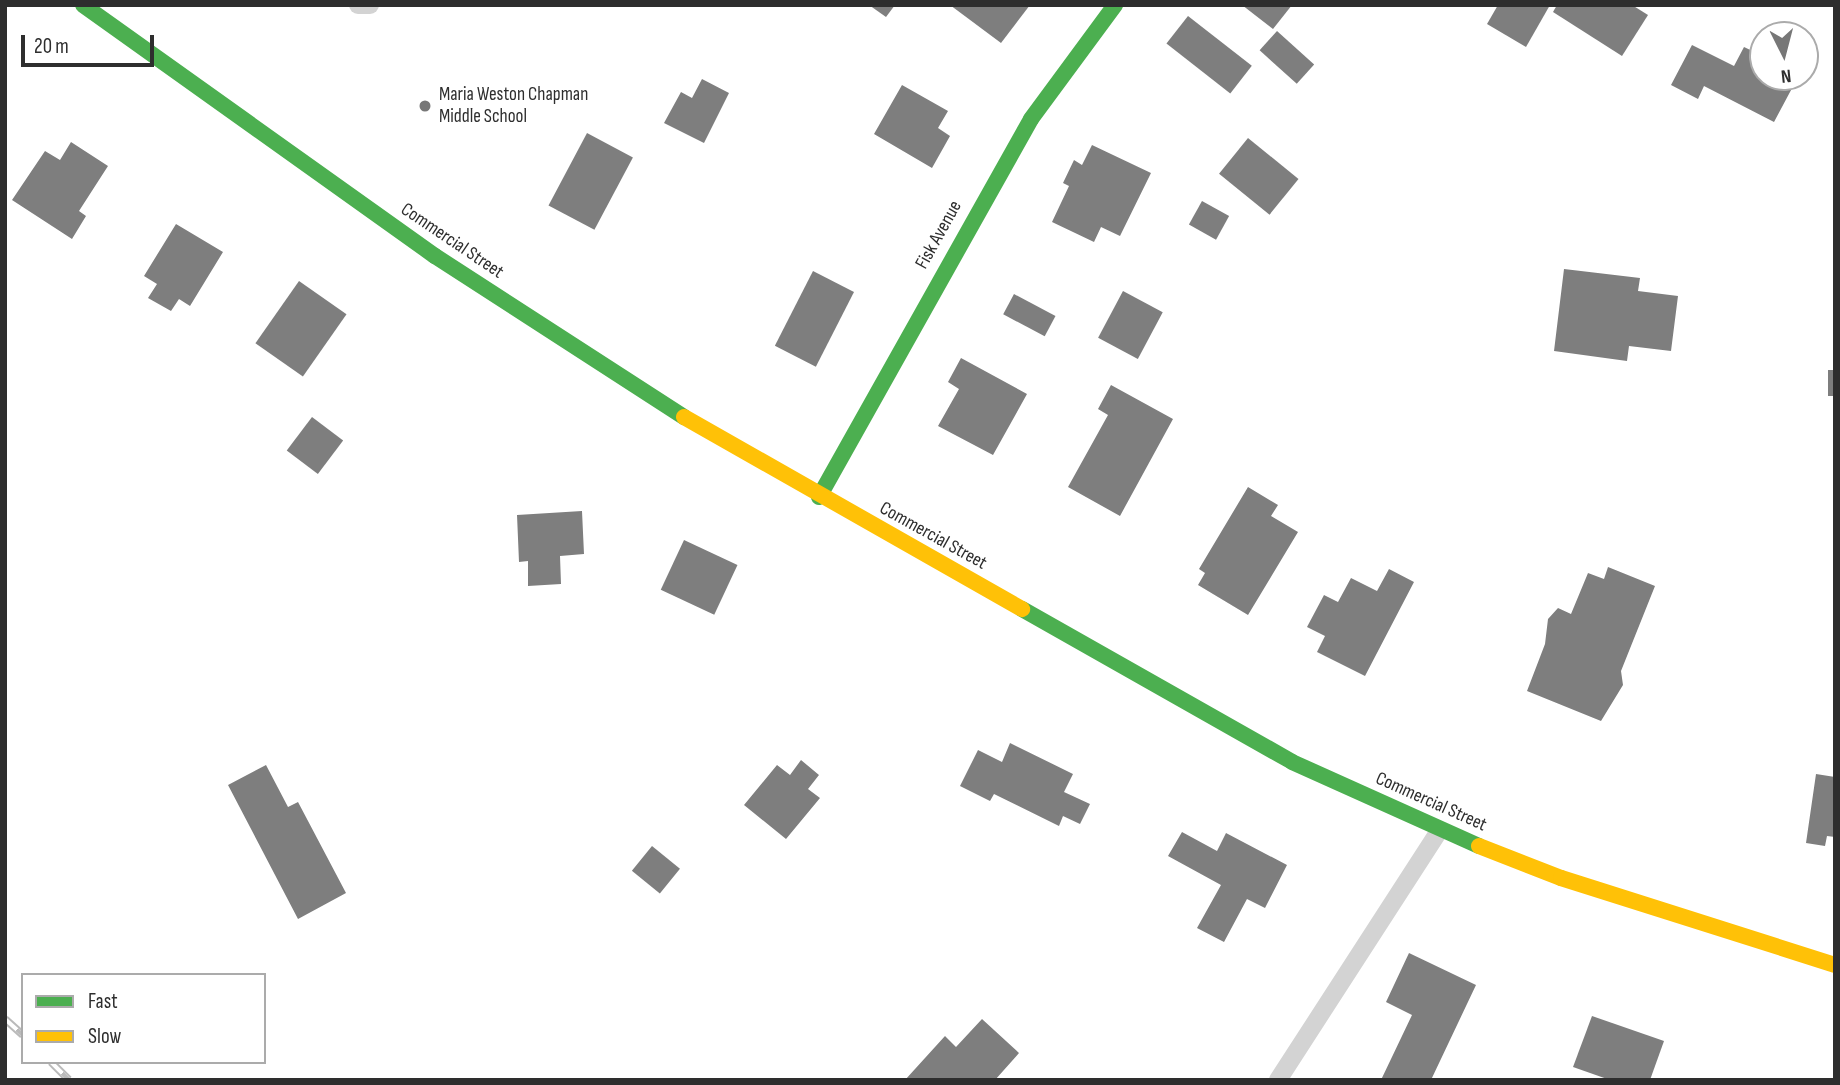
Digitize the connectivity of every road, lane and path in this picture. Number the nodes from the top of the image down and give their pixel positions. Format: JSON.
{"nodes":[{"id":1,"x":83,"y":5,"type":"edge"},
{"id":2,"x":358,"y":5,"type":"edge"},
{"id":3,"x":370,"y":5,"type":"edge"},
{"id":4,"x":1115,"y":5,"type":"edge"},
{"id":5,"x":819,"y":497,"type":"junction"},
{"id":6,"x":1439,"y":831,"type":"junction"},
{"id":7,"x":1835,"y":965,"type":"edge"},
{"id":8,"x":1279,"y":1080,"type":"edge"}],
"edges":[{"from":1,"to":5,"type":"main road","name":"Commercial Street"},
{"from":2,"to":3,"type":"lane"},
{"from":4,"to":5,"type":"main road","name":"Fisk Avenue"},
{"from":5,"to":6,"type":"main road","name":"Commercial Street"},
{"from":6,"to":7,"type":"main road","name":"Commercial Street"},
{"from":6,"to":8,"type":"lane"}]}
